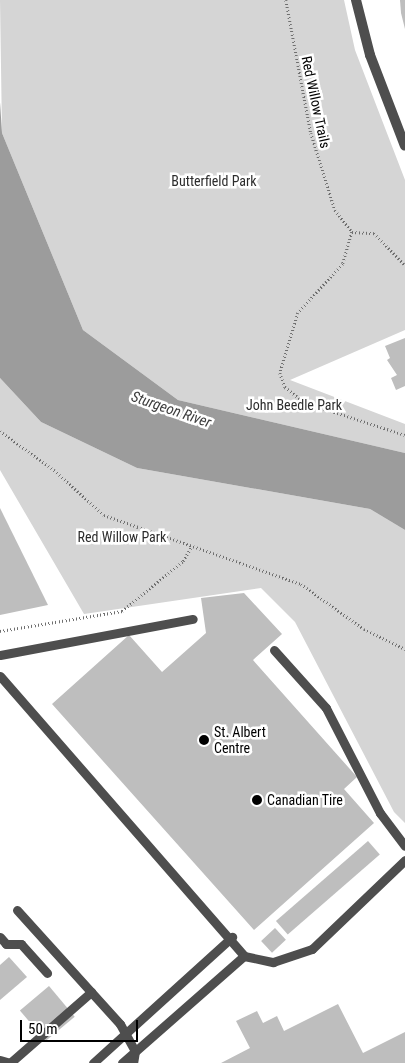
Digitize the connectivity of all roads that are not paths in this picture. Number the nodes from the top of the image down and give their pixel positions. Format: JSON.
{"nodes":[{"id":1,"x":356,"y":0,"type":"edge"},
{"id":2,"x":405,"y":146,"type":"edge"},
{"id":3,"x":193,"y":619,"type":"dead end"},
{"id":4,"x":274,"y":650,"type":"dead end"},
{"id":5,"x":0,"y":655,"type":"edge"},
{"id":6,"x":0,"y":676,"type":"edge"},
{"id":7,"x":405,"y":846,"type":"edge"},
{"id":8,"x":405,"y":860,"type":"edge"},
{"id":9,"x":17,"y":910,"type":"dead end"},
{"id":10,"x":0,"y":937,"type":"edge"},
{"id":11,"x":232,"y":937,"type":"junction"},
{"id":12,"x":244,"y":956,"type":"junction"},
{"id":13,"x":47,"y":973,"type":"dead end"},
{"id":14,"x":91,"y":992,"type":"junction"},
{"id":15,"x":124,"y":1034,"type":"junction"},
{"id":16,"x":135,"y":1051,"type":"junction"},
{"id":17,"x":0,"y":1060,"type":"edge"},
{"id":18,"x":94,"y":1063,"type":"edge"},
{"id":19,"x":122,"y":1063,"type":"edge"},
{"id":20,"x":133,"y":1063,"type":"edge"}],
"edges":[{"from":1,"to":2,"type":"street"},
{"from":3,"to":5,"type":"lane"},
{"from":4,"to":7,"type":"lane"},
{"from":6,"to":11,"type":"lane"},
{"from":8,"to":12,"type":"lane"},
{"from":9,"to":14,"type":"lane"},
{"from":10,"to":13,"type":"lane"},
{"from":11,"to":12,"type":"lane"},
{"from":11,"to":15,"type":"lane"},
{"from":12,"to":16,"type":"lane"},
{"from":14,"to":15,"type":"lane"},
{"from":14,"to":17,"type":"lane"},
{"from":15,"to":16,"type":"lane"},
{"from":15,"to":18,"type":"lane"},
{"from":16,"to":19,"type":"lane"},
{"from":16,"to":20,"type":"lane"}]}
